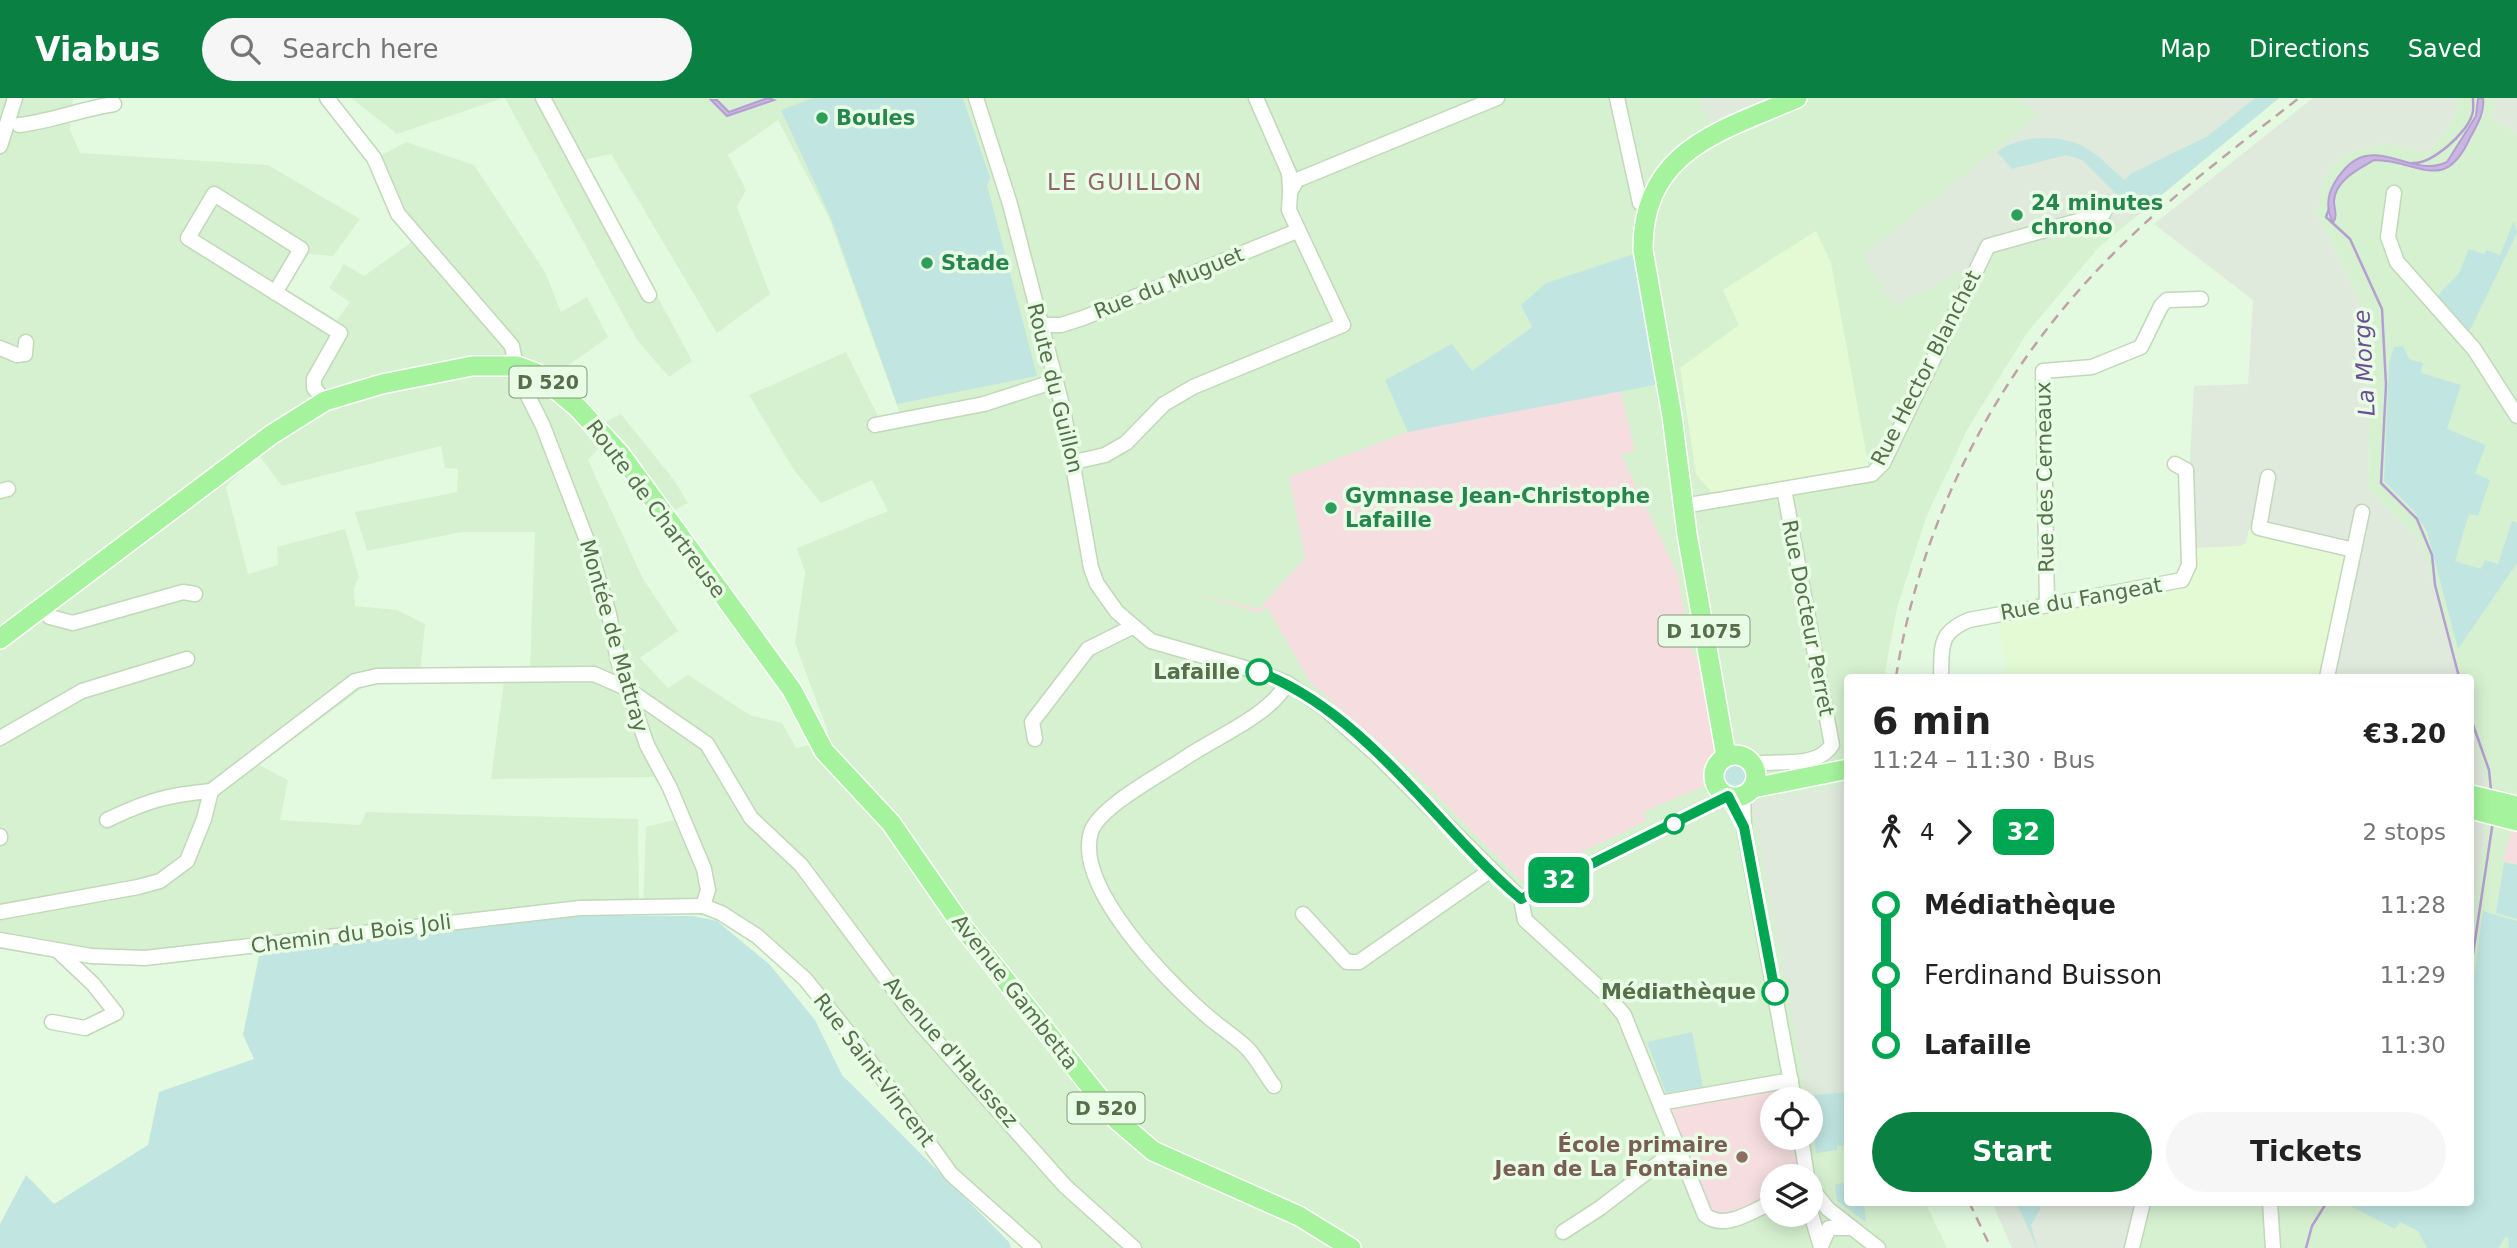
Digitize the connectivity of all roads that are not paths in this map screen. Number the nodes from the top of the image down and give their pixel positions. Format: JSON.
{"nodes":[{"id":1,"x":327,"y":98,"type":"edge"},
{"id":2,"x":544,"y":98,"type":"edge"},
{"id":3,"x":976,"y":98,"type":"edge"},
{"id":4,"x":1256,"y":98,"type":"edge"},
{"id":5,"x":1497,"y":98,"type":"edge"},
{"id":6,"x":1617,"y":98,"type":"edge"},
{"id":7,"x":1797,"y":98,"type":"edge"},
{"id":8,"x":9,"y":103,"type":"edge"},
{"id":9,"x":114,"y":104,"type":"dead end"},
{"id":10,"x":19,"y":125,"type":"dead end"},
{"id":11,"x":0,"y":146,"type":"edge"},
{"id":12,"x":1290,"y":192,"type":"junction"},
{"id":13,"x":2394,"y":193,"type":"dead end"},
{"id":14,"x":2108,"y":203,"type":"dead end"},
{"id":15,"x":1647,"y":207,"type":"junction"},
{"id":16,"x":1297,"y":230,"type":"junction"},
{"id":17,"x":275,"y":293,"type":"junction"},
{"id":18,"x":649,"y":295,"type":"dead end"},
{"id":19,"x":2201,"y":299,"type":"dead end"},
{"id":20,"x":1039,"y":325,"type":"junction"},
{"id":21,"x":26,"y":342,"type":"dead end"},
{"id":22,"x":0,"y":348,"type":"edge"},
{"id":23,"x":517,"y":366,"type":"junction"},
{"id":24,"x":1055,"y":381,"type":"junction"},
{"id":25,"x":325,"y":401,"type":"junction"},
{"id":26,"x":2517,"y":416,"type":"edge"},
{"id":27,"x":875,"y":425,"type":"dead end"},
{"id":28,"x":1074,"y":462,"type":"junction"},
{"id":29,"x":2175,"y":464,"type":"dead end"},
{"id":30,"x":2268,"y":477,"type":"dead end"},
{"id":31,"x":1784,"y":489,"type":"junction"},
{"id":32,"x":1683,"y":506,"type":"junction"},
{"id":33,"x":2361,"y":512,"type":"dead end"},
{"id":34,"x":2354,"y":550,"type":"junction"},
{"id":35,"x":195,"y":594,"type":"dead end"},
{"id":36,"x":2047,"y":605,"type":"junction"},
{"id":37,"x":41,"y":607,"type":"junction"},
{"id":38,"x":1132,"y":627,"type":"junction"},
{"id":39,"x":0,"y":639,"type":"edge"},
{"id":40,"x":187,"y":659,"type":"dead end"},
{"id":41,"x":1941,"y":674,"type":"edge"},
{"id":42,"x":2328,"y":674,"type":"edge"},
{"id":43,"x":1287,"y":683,"type":"junction"},
{"id":44,"x":626,"y":688,"type":"junction"},
{"id":45,"x":0,"y":738,"type":"edge"},
{"id":46,"x":1035,"y":739,"type":"dead end"},
{"id":47,"x":1844,"y":770,"type":"edge"},
{"id":48,"x":1738,"y":779,"type":"junction"},
{"id":49,"x":211,"y":791,"type":"junction"},
{"id":50,"x":107,"y":820,"type":"dead end"},
{"id":51,"x":1491,"y":870,"type":"junction"},
{"id":52,"x":933,"y":882,"type":"joint"},
{"id":53,"x":1521,"y":899,"type":"junction"},
{"id":54,"x":703,"y":906,"type":"junction"},
{"id":55,"x":0,"y":912,"type":"edge"},
{"id":56,"x":1303,"y":914,"type":"dead end"},
{"id":57,"x":0,"y":940,"type":"edge"},
{"id":58,"x":57,"y":949,"type":"junction"},
{"id":59,"x":52,"y":1022,"type":"dead end"},
{"id":60,"x":1791,"y":1080,"type":"junction"},
{"id":61,"x":1274,"y":1086,"type":"dead end"},
{"id":62,"x":1792,"y":1087,"type":"edge"},
{"id":63,"x":1660,"y":1103,"type":"junction"},
{"id":64,"x":1677,"y":1149,"type":"junction"},
{"id":65,"x":1823,"y":1204,"type":"edge"},
{"id":66,"x":2142,"y":1206,"type":"edge"},
{"id":67,"x":2270,"y":1206,"type":"edge"},
{"id":68,"x":1760,"y":1208,"type":"edge"},
{"id":69,"x":1815,"y":1227,"type":"edge"},
{"id":70,"x":1851,"y":1228,"type":"junction"},
{"id":71,"x":1563,"y":1232,"type":"dead end"},
{"id":72,"x":1821,"y":1247,"type":"edge"},
{"id":73,"x":1034,"y":1248,"type":"edge"},
{"id":74,"x":1134,"y":1248,"type":"edge"},
{"id":75,"x":1351,"y":1248,"type":"edge"},
{"id":76,"x":1878,"y":1248,"type":"edge"},
{"id":77,"x":2132,"y":1248,"type":"edge"},
{"id":78,"x":2273,"y":1248,"type":"edge"}],
"edges":[{"from":1,"to":23,"type":"street","name":"Montée de Mattray"},
{"from":2,"to":18,"type":"street"},
{"from":3,"to":20,"type":"street","name":"Route du Guillon"},
{"from":4,"to":12,"type":"street"},
{"from":5,"to":12,"type":"street"},
{"from":6,"to":15,"type":"street"},
{"from":7,"to":15,"type":"main road","number":"D 1075"},
{"from":8,"to":11,"type":"street"},
{"from":9,"to":10,"type":"street"},
{"from":12,"to":16,"type":"street"},
{"from":13,"to":26,"type":"street"},
{"from":14,"to":31,"type":"street","name":"Rue Hector Blanchet"},
{"from":15,"to":32,"type":"main road","number":"D 1075"},
{"from":16,"to":20,"type":"street","name":"Rue du Muguet"},
{"from":16,"to":28,"type":"street"},
{"from":17,"to":17,"type":"street"},
{"from":17,"to":25,"type":"street"},
{"from":19,"to":36,"type":"street","name":"Rue des Cerneaux"},
{"from":20,"to":24,"type":"street","name":"Route du Guillon"},
{"from":21,"to":22,"type":"street"},
{"from":23,"to":25,"type":"main road","name":"Route de Chartreuse","number":"D 520"},
{"from":23,"to":44,"type":"street","name":"Montée de Mattray"},
{"from":23,"to":52,"type":"main road","name":"Route de Chartreuse","number":"D 520"},
{"from":24,"to":27,"type":"street"},
{"from":24,"to":28,"type":"street","name":"Route du Guillon"},
{"from":25,"to":37,"type":"main road","name":"Route de Chartreuse","number":"D 520"},
{"from":28,"to":38,"type":"street","name":"Route du Guillon"},
{"from":29,"to":36,"type":"street","name":"Rue du Fangeat"},
{"from":30,"to":34,"type":"street"},
{"from":31,"to":32,"type":"street","name":"Rue Hector Blanchet"},
{"from":31,"to":48,"type":"street","name":"Rue Docteur Perret"},
{"from":32,"to":48,"type":"main road","number":"D 1075"},
{"from":33,"to":34,"type":"street"},
{"from":34,"to":42,"type":"street"},
{"from":35,"to":37,"type":"street"},
{"from":36,"to":41,"type":"street","name":"Rue du Fangeat"},
{"from":37,"to":39,"type":"main road","name":"Route de Chartreuse","number":"D 520"},
{"from":38,"to":43,"type":"street","name":"Route du Guillon"},
{"from":38,"to":46,"type":"street"},
{"from":40,"to":45,"type":"street"},
{"from":43,"to":51,"type":"street","name":"Route du Guillon"},
{"from":43,"to":61,"type":"street"},
{"from":44,"to":49,"type":"street","name":"Avenue d'Haussez"},
{"from":44,"to":54,"type":"street","name":"Montée de Mattray"},
{"from":44,"to":74,"type":"street","name":"Avenue d'Haussez"},
{"from":47,"to":48,"type":"main road"},
{"from":48,"to":53,"type":"street"},
{"from":48,"to":60,"type":"street","number":"D 1075"},
{"from":49,"to":50,"type":"street"},
{"from":49,"to":55,"type":"street"},
{"from":51,"to":53,"type":"street","name":"Route du Guillon"},
{"from":51,"to":56,"type":"street"},
{"from":52,"to":75,"type":"main road","name":"Avenue Gambetta","number":"D 520"},
{"from":53,"to":63,"type":"street"},
{"from":54,"to":58,"type":"street","name":"Chemin du Bois Joli"},
{"from":54,"to":73,"type":"street","name":"Rue Saint-Vincent"},
{"from":57,"to":58,"type":"street","name":"Chemin du Bois Joli"},
{"from":58,"to":59,"type":"street"},
{"from":60,"to":62,"type":"street","number":"D 1075"},
{"from":60,"to":63,"type":"street"},
{"from":63,"to":64,"type":"street"},
{"from":64,"to":68,"type":"street"},
{"from":64,"to":71,"type":"street"},
{"from":65,"to":70,"type":"street"},
{"from":66,"to":77,"type":"street"},
{"from":67,"to":78,"type":"street"},
{"from":69,"to":72,"type":"street"},
{"from":70,"to":72,"type":"street"},
{"from":70,"to":76,"type":"street"}]}
